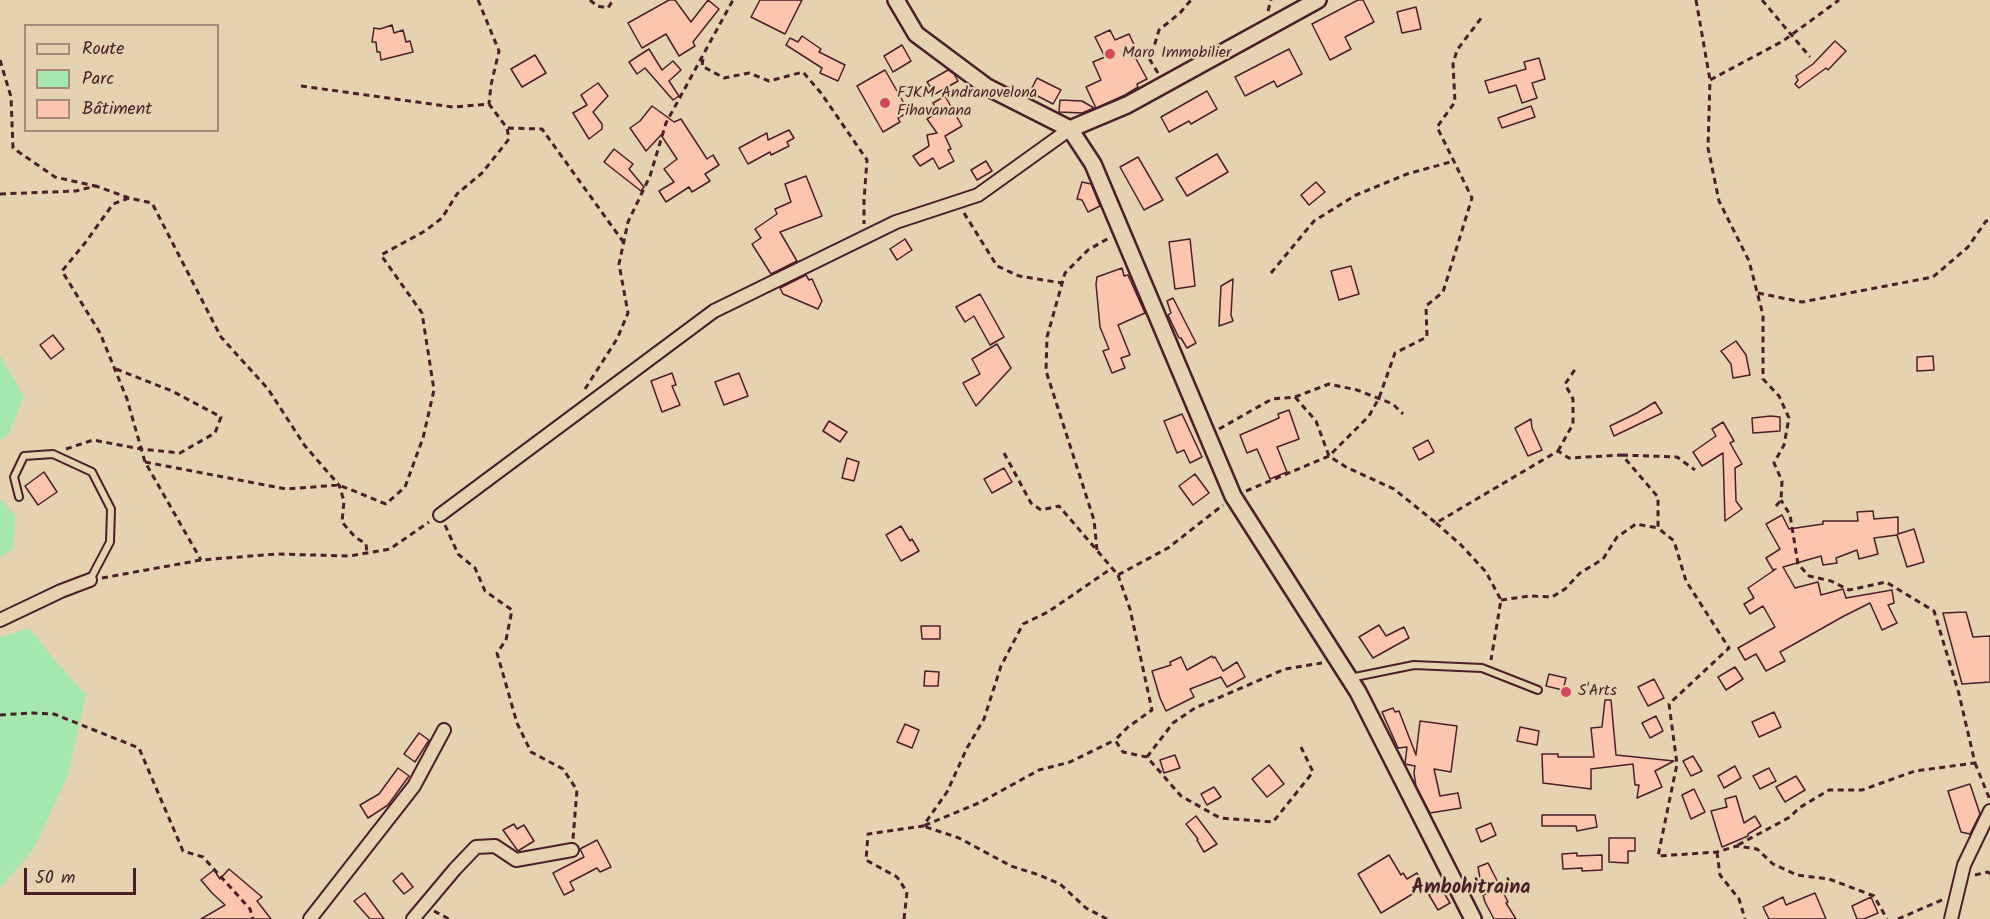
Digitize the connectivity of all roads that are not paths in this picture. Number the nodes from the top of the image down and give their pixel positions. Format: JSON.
{"nodes":[{"id":1,"x":896,"y":0,"type":"edge"},
{"id":2,"x":1318,"y":0,"type":"edge"},
{"id":3,"x":1070,"y":129,"type":"junction"},
{"id":4,"x":19,"y":497,"type":"dead end"},
{"id":5,"x":440,"y":515,"type":"road end"},
{"id":6,"x":90,"y":580,"type":"joint"},
{"id":7,"x":0,"y":620,"type":"edge"},
{"id":8,"x":1350,"y":678,"type":"junction"},
{"id":9,"x":1538,"y":690,"type":"dead end"},
{"id":10,"x":444,"y":730,"type":"dead end"},
{"id":11,"x":1990,"y":811,"type":"edge"},
{"id":12,"x":572,"y":850,"type":"road end"},
{"id":13,"x":310,"y":919,"type":"edge"},
{"id":14,"x":414,"y":919,"type":"edge"},
{"id":15,"x":1473,"y":919,"type":"edge"},
{"id":16,"x":1951,"y":919,"type":"edge"}],
"edges":[{"from":1,"to":3,"type":"street"},
{"from":2,"to":3,"type":"street"},
{"from":3,"to":5,"type":"street"},
{"from":3,"to":8,"type":"street"},
{"from":4,"to":6,"type":"lane"},
{"from":6,"to":7,"type":"street"},
{"from":8,"to":9,"type":"lane"},
{"from":8,"to":15,"type":"street"},
{"from":10,"to":13,"type":"street"},
{"from":11,"to":16,"type":"street"},
{"from":12,"to":14,"type":"street"}]}
